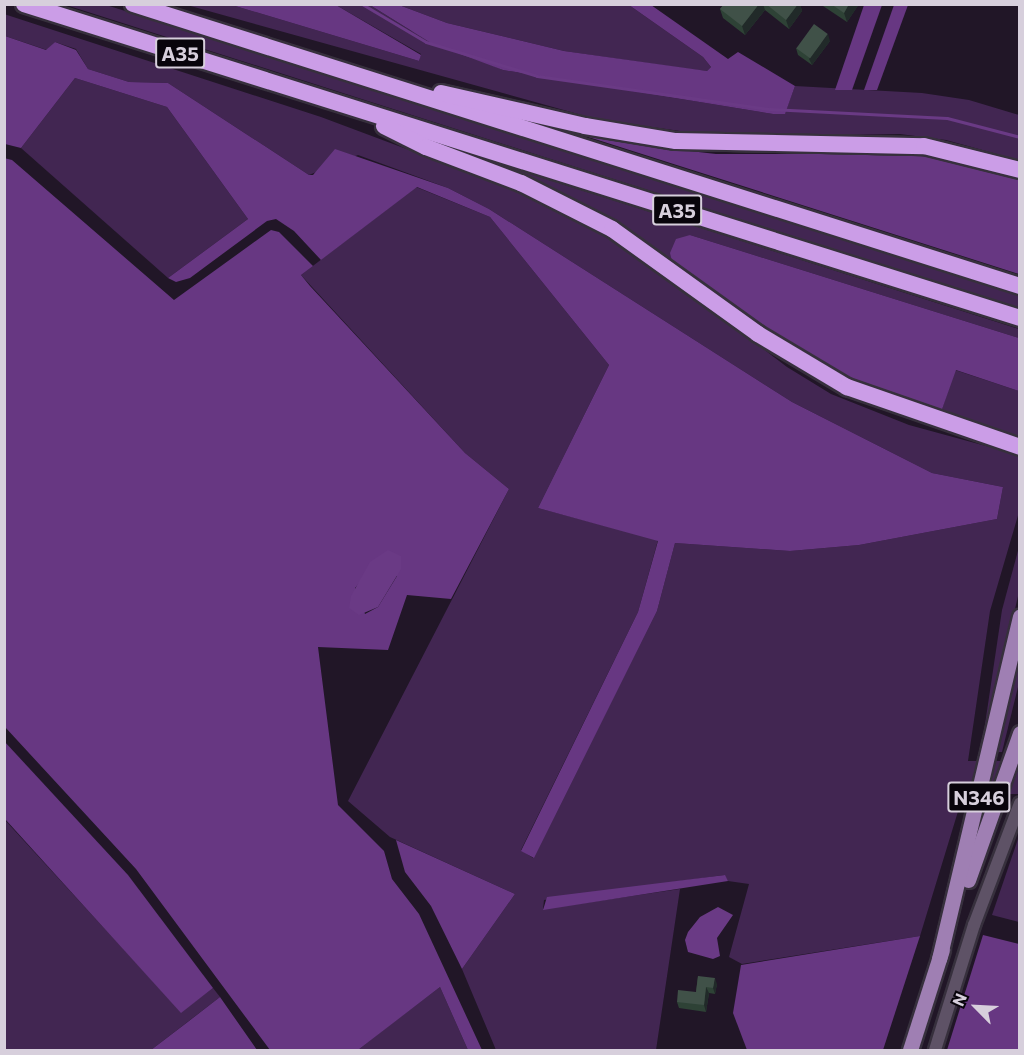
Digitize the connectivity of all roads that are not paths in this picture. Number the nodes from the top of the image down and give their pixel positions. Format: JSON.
{"nodes":[{"id":1,"x":24,"y":4,"type":"edge"},
{"id":2,"x":133,"y":4,"type":"edge"},
{"id":3,"x":359,"y":76,"type":"junction"},
{"id":4,"x":335,"y":102,"type":"junction"},
{"id":5,"x":1020,"y":170,"type":"edge"},
{"id":6,"x":1020,"y":286,"type":"edge"},
{"id":7,"x":1020,"y":318,"type":"edge"},
{"id":8,"x":1020,"y":447,"type":"edge"},
{"id":9,"x":1020,"y":616,"type":"edge"},
{"id":10,"x":1020,"y":733,"type":"edge"},
{"id":11,"x":1020,"y":803,"type":"edge"},
{"id":12,"x":939,"y":959,"type":"junction"},
{"id":13,"x":910,"y":1050,"type":"edge"},
{"id":14,"x":935,"y":1050,"type":"edge"}],
"edges":[{"from":1,"to":4,"type":"highway","number":"A35"},
{"from":2,"to":3,"type":"highway","number":"A35"},
{"from":3,"to":5,"type":"highway","number":"A35"},
{"from":3,"to":6,"type":"highway","number":"A35"},
{"from":4,"to":7,"type":"highway","number":"A35"},
{"from":4,"to":8,"type":"highway","number":"A35"},
{"from":9,"to":12,"type":"main road","number":"N346"},
{"from":10,"to":12,"type":"main road","number":"N346"},
{"from":11,"to":14,"type":"street"},
{"from":12,"to":13,"type":"main road","number":"N346"}]}
